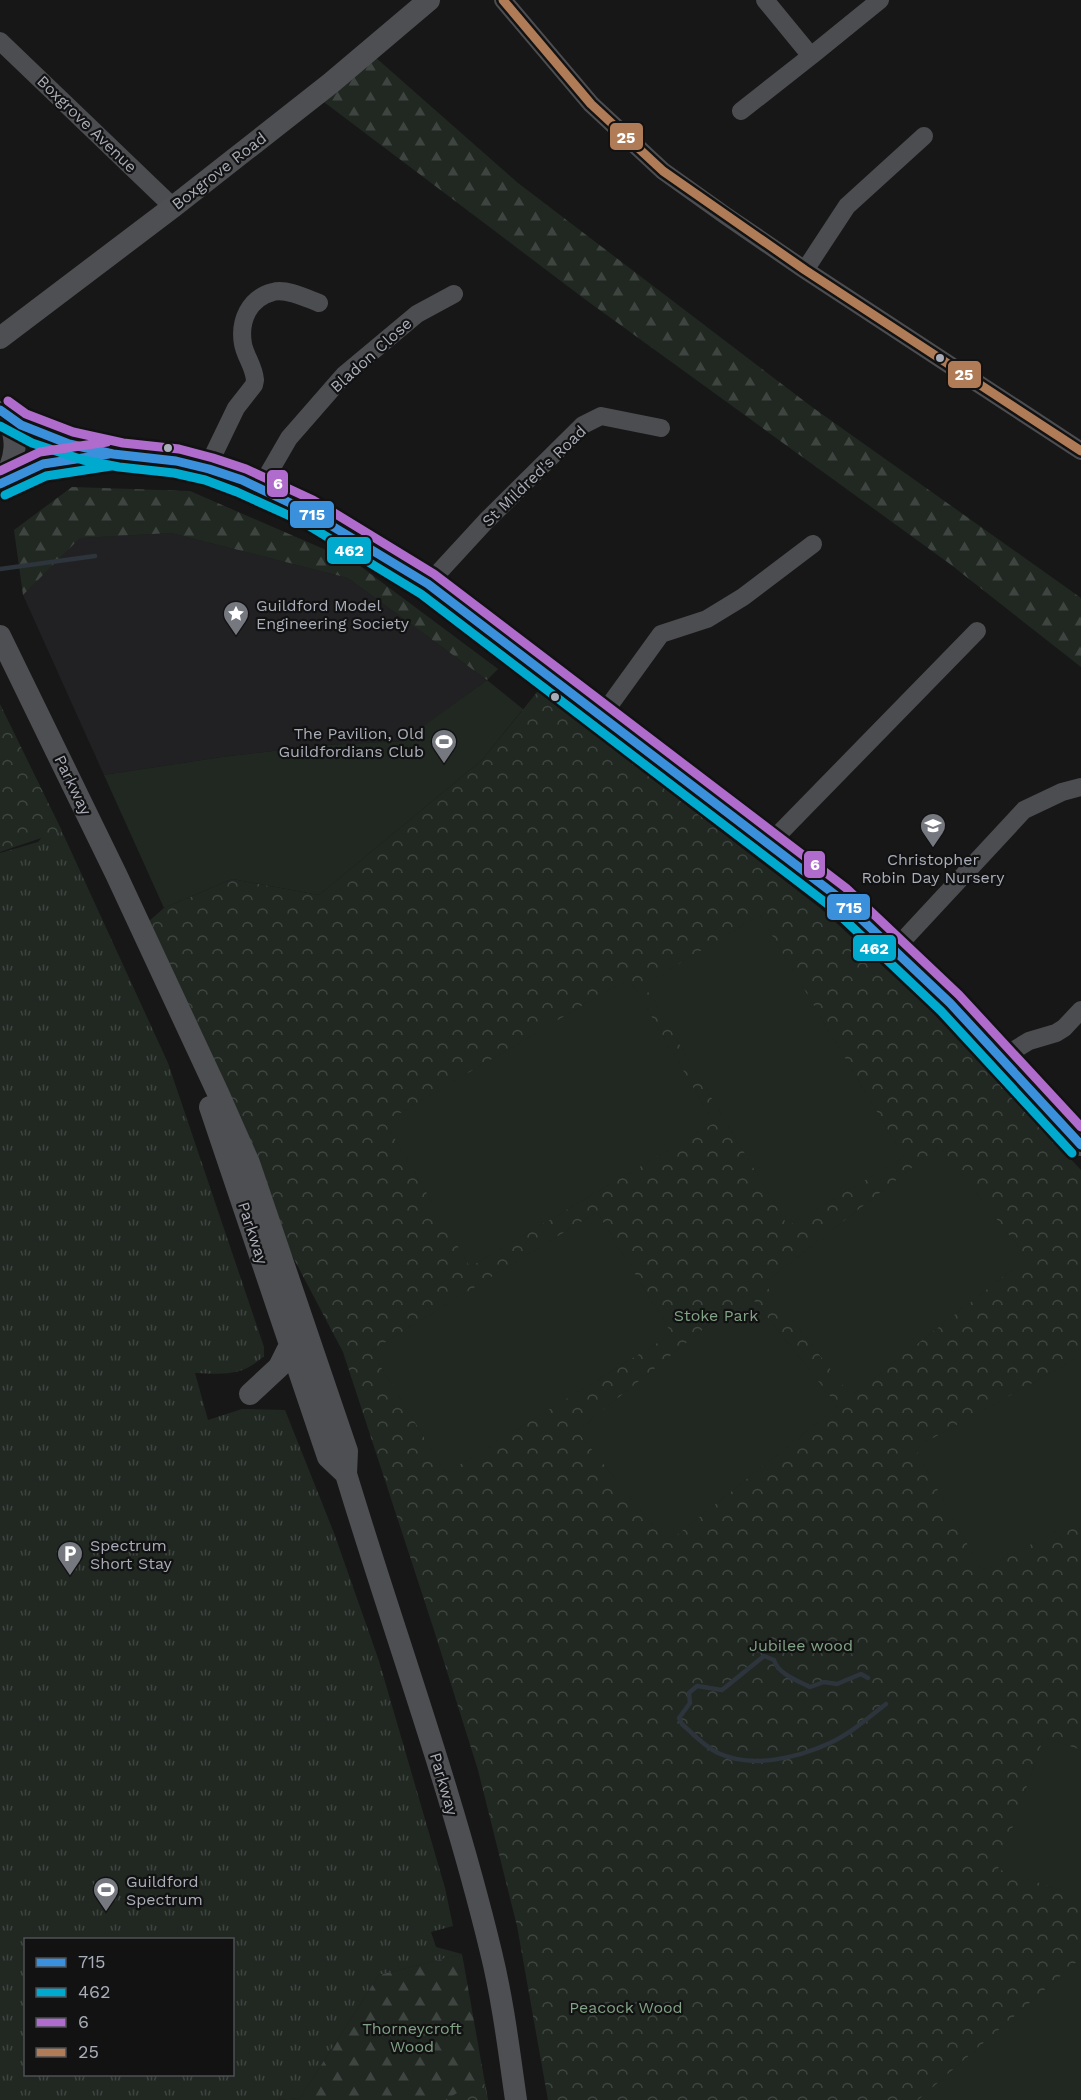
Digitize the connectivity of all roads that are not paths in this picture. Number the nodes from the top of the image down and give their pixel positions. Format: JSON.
{"nodes":[{"id":1,"x":429,"y":0,"type":"edge"},
{"id":2,"x":503,"y":0,"type":"edge"},
{"id":3,"x":765,"y":0,"type":"edge"},
{"id":4,"x":880,"y":0,"type":"edge"},
{"id":5,"x":0,"y":41,"type":"edge"},
{"id":6,"x":811,"y":56,"type":"junction"},
{"id":7,"x":741,"y":111,"type":"dead end"},
{"id":8,"x":924,"y":136,"type":"dead end"},
{"id":9,"x":173,"y":207,"type":"junction"},
{"id":10,"x":806,"y":270,"type":"junction"},
{"id":11,"x":454,"y":294,"type":"dead end"},
{"id":12,"x":319,"y":303,"type":"dead end"},
{"id":13,"x":1,"y":340,"type":"edge"},
{"id":14,"x":4,"y":414,"type":"edge"},
{"id":15,"x":661,"y":428,"type":"dead end"},
{"id":16,"x":1081,"y":451,"type":"edge"},
{"id":17,"x":111,"y":454,"type":"junction"},
{"id":18,"x":207,"y":468,"type":"junction"},
{"id":19,"x":1,"y":483,"type":"edge"},
{"id":20,"x":260,"y":488,"type":"junction"},
{"id":21,"x":813,"y":544,"type":"dead end"},
{"id":22,"x":428,"y":584,"type":"junction"},
{"id":23,"x":977,"y":631,"type":"dead end"},
{"id":24,"x":2,"y":639,"type":"edge"},
{"id":25,"x":601,"y":717,"type":"junction"},
{"id":26,"x":1081,"y":787,"type":"edge"},
{"id":27,"x":768,"y":845,"type":"junction"},
{"id":28,"x":894,"y":950,"type":"junction"},
{"id":29,"x":167,"y":987,"type":"junction"},
{"id":30,"x":1081,"y":1010,"type":"edge"},
{"id":31,"x":1001,"y":1058,"type":"junction"},
{"id":32,"x":1081,"y":1145,"type":"edge"},
{"id":33,"x":290,"y":1345,"type":"junction"},
{"id":34,"x":250,"y":1394,"type":"dead end"},
{"id":35,"x":345,"y":1474,"type":"junction"},
{"id":36,"x":516,"y":2100,"type":"edge"}],
"edges":[{"from":1,"to":9,"type":"main road","name":"Boxgrove Road"},
{"from":2,"to":10,"type":"street"},
{"from":3,"to":6,"type":"street"},
{"from":4,"to":6,"type":"street"},
{"from":5,"to":9,"type":"street","name":"Boxgrove Avenue"},
{"from":6,"to":7,"type":"street"},
{"from":8,"to":10,"type":"street"},
{"from":9,"to":13,"type":"main road","name":"Boxgrove Road"},
{"from":10,"to":16,"type":"street"},
{"from":11,"to":20,"type":"street","name":"Bladon Close"},
{"from":12,"to":18,"type":"street"},
{"from":14,"to":17,"type":"main road"},
{"from":14,"to":19,"type":"main road"},
{"from":15,"to":22,"type":"street","name":"St Mildred's Road"},
{"from":17,"to":18,"type":"main road"},
{"from":17,"to":19,"type":"main road"},
{"from":18,"to":20,"type":"main road"},
{"from":20,"to":22,"type":"main road"},
{"from":21,"to":25,"type":"street"},
{"from":22,"to":25,"type":"main road"},
{"from":23,"to":27,"type":"street"},
{"from":24,"to":29,"type":"main road","name":"Parkway"},
{"from":25,"to":27,"type":"main road"},
{"from":26,"to":28,"type":"street"},
{"from":27,"to":28,"type":"main road"},
{"from":28,"to":31,"type":"main road"},
{"from":29,"to":33,"type":"main road","name":"Parkway"},
{"from":29,"to":35,"type":"main road","name":"Parkway"},
{"from":30,"to":31,"type":"street"},
{"from":31,"to":32,"type":"main road"},
{"from":33,"to":34,"type":"main road"},
{"from":33,"to":35,"type":"main road","name":"Parkway"},
{"from":35,"to":36,"type":"main road","name":"Parkway"}]}
